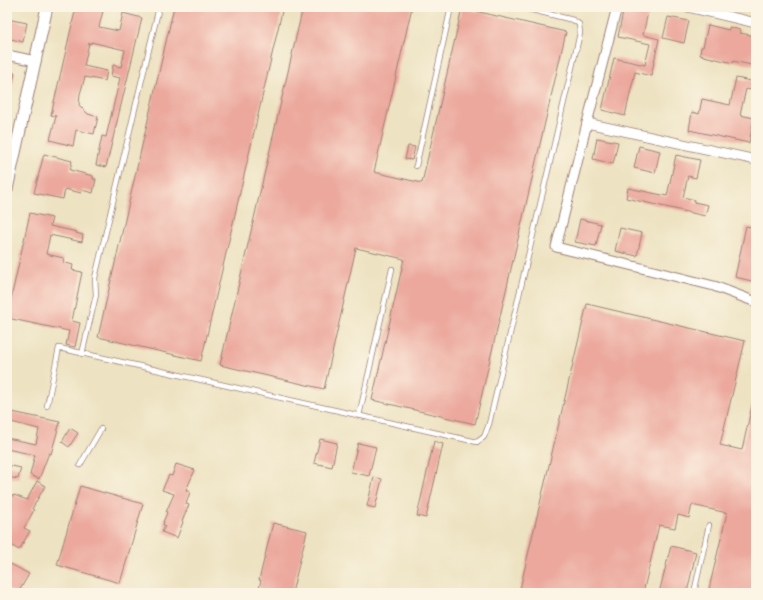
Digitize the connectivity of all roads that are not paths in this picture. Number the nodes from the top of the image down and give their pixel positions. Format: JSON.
{"nodes":[{"id":1,"x":47,"y":7,"type":"edge"},
{"id":2,"x":159,"y":7,"type":"edge"},
{"id":3,"x":451,"y":7,"type":"edge"},
{"id":4,"x":520,"y":7,"type":"edge"},
{"id":5,"x":617,"y":7,"type":"edge"},
{"id":6,"x":688,"y":7,"type":"edge"},
{"id":7,"x":756,"y":23,"type":"edge"},
{"id":8,"x":7,"y":55,"type":"edge"},
{"id":9,"x":36,"y":61,"type":"junction"},
{"id":10,"x":587,"y":123,"type":"junction"},
{"id":11,"x":756,"y":160,"type":"edge"},
{"id":12,"x":416,"y":166,"type":"dead end"},
{"id":13,"x":7,"y":189,"type":"edge"},
{"id":14,"x":392,"y":270,"type":"dead end"},
{"id":15,"x":756,"y":302,"type":"edge"},
{"id":16,"x":82,"y":354,"type":"junction"},
{"id":17,"x":48,"y":406,"type":"dead end"},
{"id":18,"x":359,"y":416,"type":"junction"},
{"id":19,"x":102,"y":429,"type":"dead end"},
{"id":20,"x":80,"y":465,"type":"dead end"},
{"id":21,"x":710,"y":525,"type":"dead end"},
{"id":22,"x":694,"y":593,"type":"edge"}],
"edges":[{"from":1,"to":9,"type":"street"},
{"from":2,"to":16,"type":"lane"},
{"from":3,"to":12,"type":"lane"},
{"from":4,"to":18,"type":"lane"},
{"from":5,"to":10,"type":"street"},
{"from":6,"to":7,"type":"street"},
{"from":8,"to":9,"type":"street"},
{"from":9,"to":13,"type":"street"},
{"from":10,"to":11,"type":"street"},
{"from":10,"to":15,"type":"street"},
{"from":14,"to":18,"type":"lane"},
{"from":16,"to":17,"type":"lane"},
{"from":16,"to":18,"type":"lane"},
{"from":19,"to":20,"type":"lane"},
{"from":21,"to":22,"type":"lane"}]}
